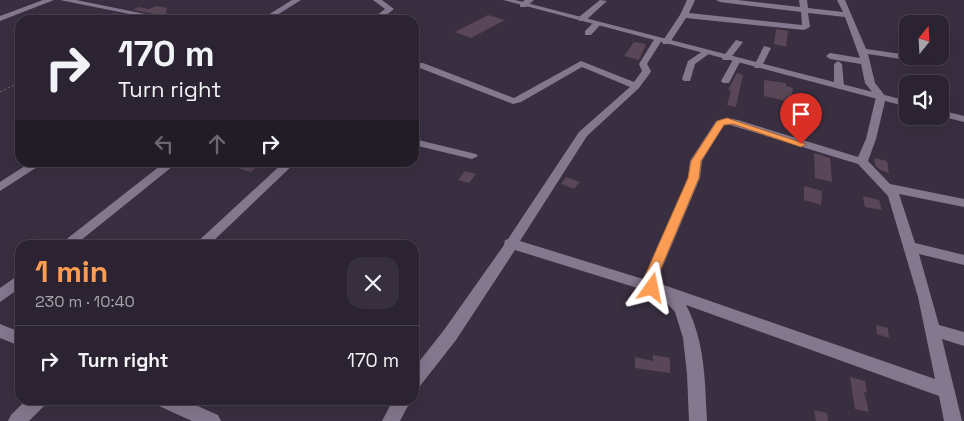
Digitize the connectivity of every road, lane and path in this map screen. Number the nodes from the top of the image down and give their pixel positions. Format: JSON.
{"nodes":[{"id":1,"x":50,"y":0,"type":"edge"},
{"id":2,"x":64,"y":0,"type":"edge"},
{"id":3,"x":297,"y":0,"type":"edge"},
{"id":4,"x":377,"y":0,"type":"edge"},
{"id":5,"x":508,"y":0,"type":"edge"},
{"id":6,"x":603,"y":0,"type":"edge"},
{"id":7,"x":691,"y":0,"type":"edge"},
{"id":8,"x":720,"y":0,"type":"edge"},
{"id":9,"x":803,"y":0,"type":"edge"},
{"id":10,"x":841,"y":0,"type":"edge"},
{"id":11,"x":527,"y":2,"type":"edge"},
{"id":12,"x":804,"y":10,"type":"junction"},
{"id":13,"x":144,"y":15,"type":"edge"},
{"id":14,"x":272,"y":15,"type":"edge"},
{"id":15,"x":382,"y":15,"type":"edge"},
{"id":16,"x":684,"y":15,"type":"junction"},
{"id":17,"x":846,"y":15,"type":"junction"},
{"id":18,"x":0,"y":19,"type":"edge"},
{"id":19,"x":582,"y":19,"type":"junction"},
{"id":20,"x":597,"y":24,"type":"junction"},
{"id":21,"x":588,"y":32,"type":"dead end"},
{"id":22,"x":662,"y":41,"type":"junction"},
{"id":23,"x":739,"y":42,"type":"dead end"},
{"id":24,"x":767,"y":48,"type":"dead end"},
{"id":25,"x":706,"y":53,"type":"junction"},
{"id":26,"x":830,"y":56,"type":"dead end"},
{"id":27,"x":864,"y":56,"type":"junction"},
{"id":28,"x":726,"y":58,"type":"junction"},
{"id":29,"x":899,"y":58,"type":"edge"},
{"id":30,"x":737,"y":60,"type":"junction"},
{"id":31,"x":838,"y":64,"type":"dead end"},
{"id":32,"x":420,"y":65,"type":"dead end"},
{"id":33,"x":758,"y":66,"type":"junction"},
{"id":34,"x":687,"y":79,"type":"dead end"},
{"id":35,"x":726,"y":81,"type":"dead end"},
{"id":36,"x":15,"y":84,"type":"edge"},
{"id":37,"x":636,"y":86,"type":"junction"},
{"id":38,"x":839,"y":86,"type":"junction"},
{"id":39,"x":0,"y":92,"type":"edge"},
{"id":40,"x":881,"y":97,"type":"junction"},
{"id":41,"x":899,"y":102,"type":"edge"},
{"id":42,"x":949,"y":115,"type":"edge"},
{"id":43,"x":964,"y":119,"type":"edge"},
{"id":44,"x":419,"y":143,"type":"edge"},
{"id":45,"x":472,"y":156,"type":"dead end"},
{"id":46,"x":862,"y":162,"type":"junction"},
{"id":47,"x":32,"y":167,"type":"edge"},
{"id":48,"x":166,"y":167,"type":"edge"},
{"id":49,"x":286,"y":167,"type":"edge"},
{"id":50,"x":0,"y":187,"type":"edge"},
{"id":51,"x":886,"y":187,"type":"junction"},
{"id":52,"x":964,"y":203,"type":"edge"},
{"id":53,"x":72,"y":240,"type":"edge"},
{"id":54,"x":206,"y":240,"type":"edge"},
{"id":55,"x":510,"y":243,"type":"junction"},
{"id":56,"x":910,"y":247,"type":"junction"},
{"id":57,"x":964,"y":260,"type":"edge"},
{"id":58,"x":15,"y":284,"type":"edge"},
{"id":59,"x":652,"y":288,"type":"junction"},
{"id":60,"x":0,"y":296,"type":"edge"},
{"id":61,"x":931,"y":329,"type":"junction"},
{"id":62,"x":0,"y":331,"type":"edge"},
{"id":63,"x":15,"y":337,"type":"edge"},
{"id":64,"x":964,"y":339,"type":"edge"},
{"id":65,"x":419,"y":374,"type":"edge"},
{"id":66,"x":944,"y":390,"type":"junction"},
{"id":67,"x":33,"y":405,"type":"edge"},
{"id":68,"x":176,"y":405,"type":"edge"},
{"id":69,"x":399,"y":405,"type":"edge"},
{"id":70,"x":17,"y":421,"type":"edge"},
{"id":71,"x":212,"y":421,"type":"edge"},
{"id":72,"x":391,"y":421,"type":"edge"},
{"id":73,"x":698,"y":421,"type":"edge"},
{"id":74,"x":953,"y":421,"type":"edge"}],
"edges":[{"from":1,"to":18,"type":"street"},
{"from":2,"to":13,"type":"street"},
{"from":3,"to":14,"type":"street"},
{"from":4,"to":15,"type":"street"},
{"from":5,"to":11,"type":"street"},
{"from":6,"to":19,"type":"street"},
{"from":7,"to":16,"type":"street"},
{"from":8,"to":12,"type":"street"},
{"from":9,"to":12,"type":"street"},
{"from":10,"to":17,"type":"street"},
{"from":11,"to":19,"type":"street"},
{"from":12,"to":16,"type":"street"},
{"from":12,"to":17,"type":"street"},
{"from":16,"to":22,"type":"street"},
{"from":17,"to":27,"type":"street"},
{"from":19,"to":20,"type":"street"},
{"from":20,"to":21,"type":"street"},
{"from":20,"to":22,"type":"street"},
{"from":22,"to":25,"type":"street"},
{"from":22,"to":37,"type":"street"},
{"from":23,"to":28,"type":"street"},
{"from":24,"to":33,"type":"street"},
{"from":25,"to":28,"type":"street"},
{"from":25,"to":34,"type":"street"},
{"from":26,"to":27,"type":"street"},
{"from":27,"to":29,"type":"street"},
{"from":27,"to":40,"type":"street"},
{"from":28,"to":30,"type":"street"},
{"from":30,"to":33,"type":"street"},
{"from":30,"to":35,"type":"street"},
{"from":31,"to":38,"type":"street"},
{"from":32,"to":37,"type":"street"},
{"from":33,"to":38,"type":"street"},
{"from":36,"to":39,"type":"path"},
{"from":37,"to":55,"type":"street"},
{"from":38,"to":40,"type":"street"},
{"from":40,"to":41,"type":"street"},
{"from":40,"to":46,"type":"street"},
{"from":42,"to":43,"type":"street"},
{"from":44,"to":45,"type":"street"},
{"from":46,"to":51,"type":"street"},
{"from":46,"to":59,"type":"street"},
{"from":47,"to":50,"type":"street"},
{"from":48,"to":53,"type":"street"},
{"from":49,"to":54,"type":"street"},
{"from":51,"to":52,"type":"street"},
{"from":51,"to":56,"type":"street"},
{"from":55,"to":59,"type":"street"},
{"from":55,"to":65,"type":"street"},
{"from":56,"to":57,"type":"street"},
{"from":56,"to":61,"type":"street"},
{"from":58,"to":60,"type":"street"},
{"from":59,"to":66,"type":"street"},
{"from":59,"to":73,"type":"street"},
{"from":61,"to":64,"type":"street"},
{"from":61,"to":66,"type":"street"},
{"from":62,"to":63,"type":"street"},
{"from":66,"to":74,"type":"street"},
{"from":67,"to":70,"type":"street"},
{"from":68,"to":71,"type":"street"},
{"from":69,"to":72,"type":"street"}]}
